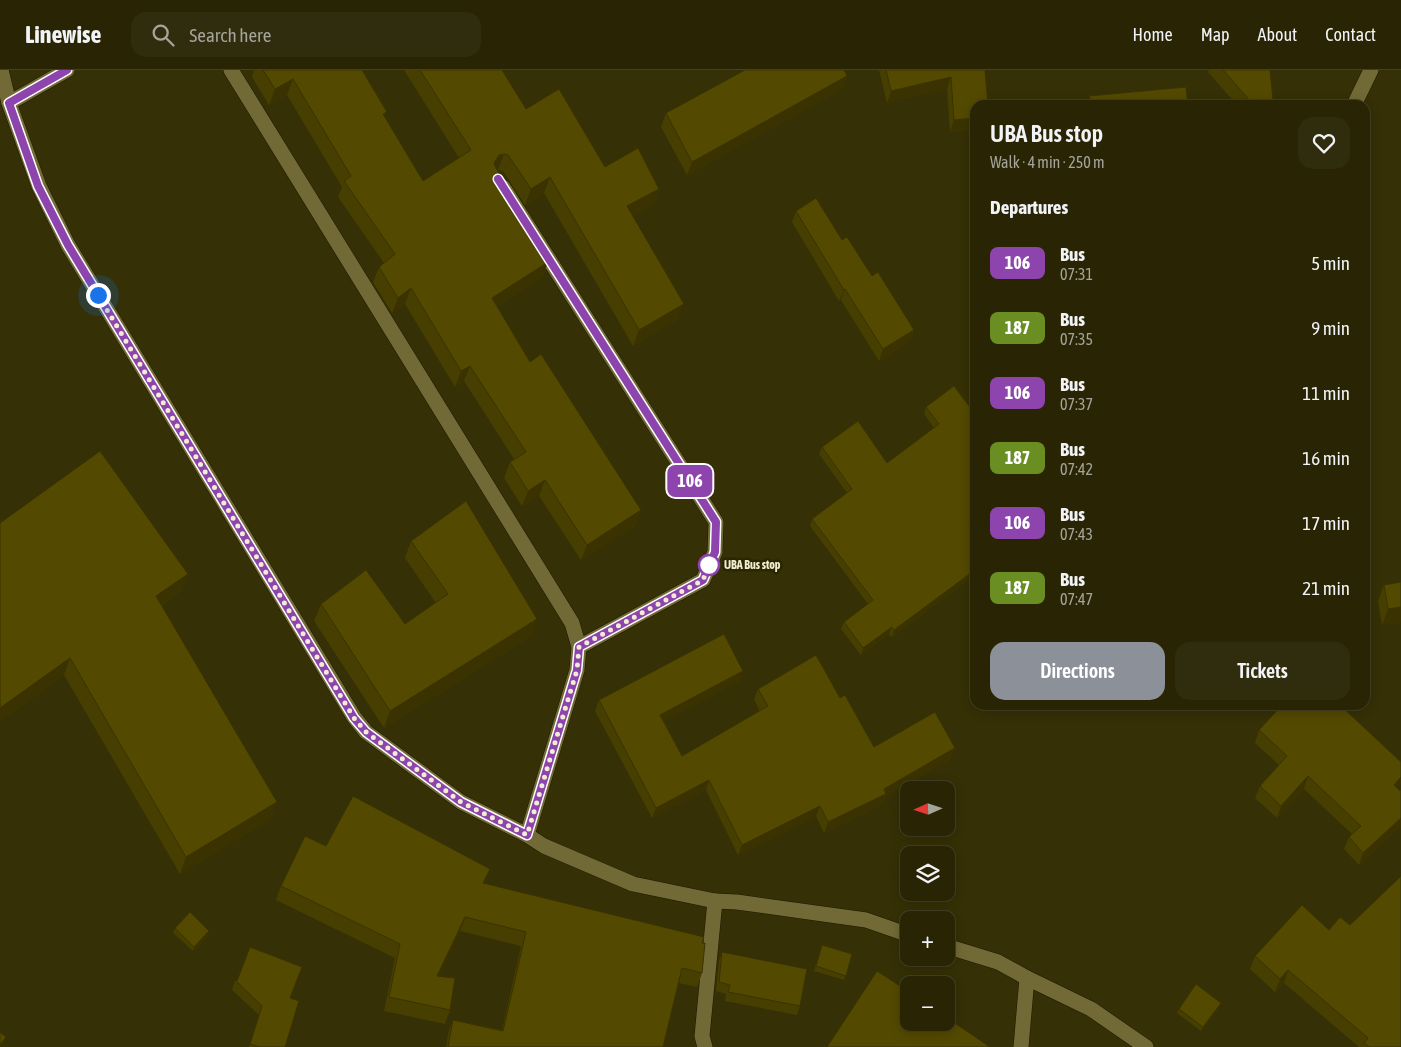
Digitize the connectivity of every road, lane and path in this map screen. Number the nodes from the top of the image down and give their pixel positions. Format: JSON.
{"nodes":[{"id":1,"x":1,"y":70,"type":"edge"},
{"id":2,"x":67,"y":70,"type":"edge"},
{"id":3,"x":231,"y":70,"type":"edge"},
{"id":4,"x":1371,"y":70,"type":"edge"},
{"id":5,"x":1356,"y":100,"type":"edge"},
{"id":6,"x":9,"y":103,"type":"junction"},
{"id":7,"x":498,"y":179,"type":"edge"},
{"id":8,"x":579,"y":647,"type":"junction"},
{"id":9,"x":527,"y":835,"type":"junction"},
{"id":10,"x":715,"y":901,"type":"junction"},
{"id":11,"x":900,"y":932,"type":"edge"},
{"id":12,"x":955,"y":949,"type":"edge"},
{"id":13,"x":1027,"y":978,"type":"junction"},
{"id":14,"x":706,"y":1047,"type":"edge"},
{"id":15,"x":1021,"y":1047,"type":"edge"},
{"id":16,"x":1146,"y":1047,"type":"edge"}],
"edges":[{"from":1,"to":6,"type":"street"},
{"from":2,"to":6,"type":"street"},
{"from":3,"to":8,"type":"street"},
{"from":4,"to":5,"type":"street"},
{"from":6,"to":9,"type":"street"},
{"from":7,"to":8,"type":"street"},
{"from":8,"to":9,"type":"street"},
{"from":9,"to":10,"type":"street"},
{"from":10,"to":11,"type":"street"},
{"from":10,"to":14,"type":"street"},
{"from":12,"to":13,"type":"street"},
{"from":13,"to":15,"type":"street"},
{"from":13,"to":16,"type":"street"}]}
